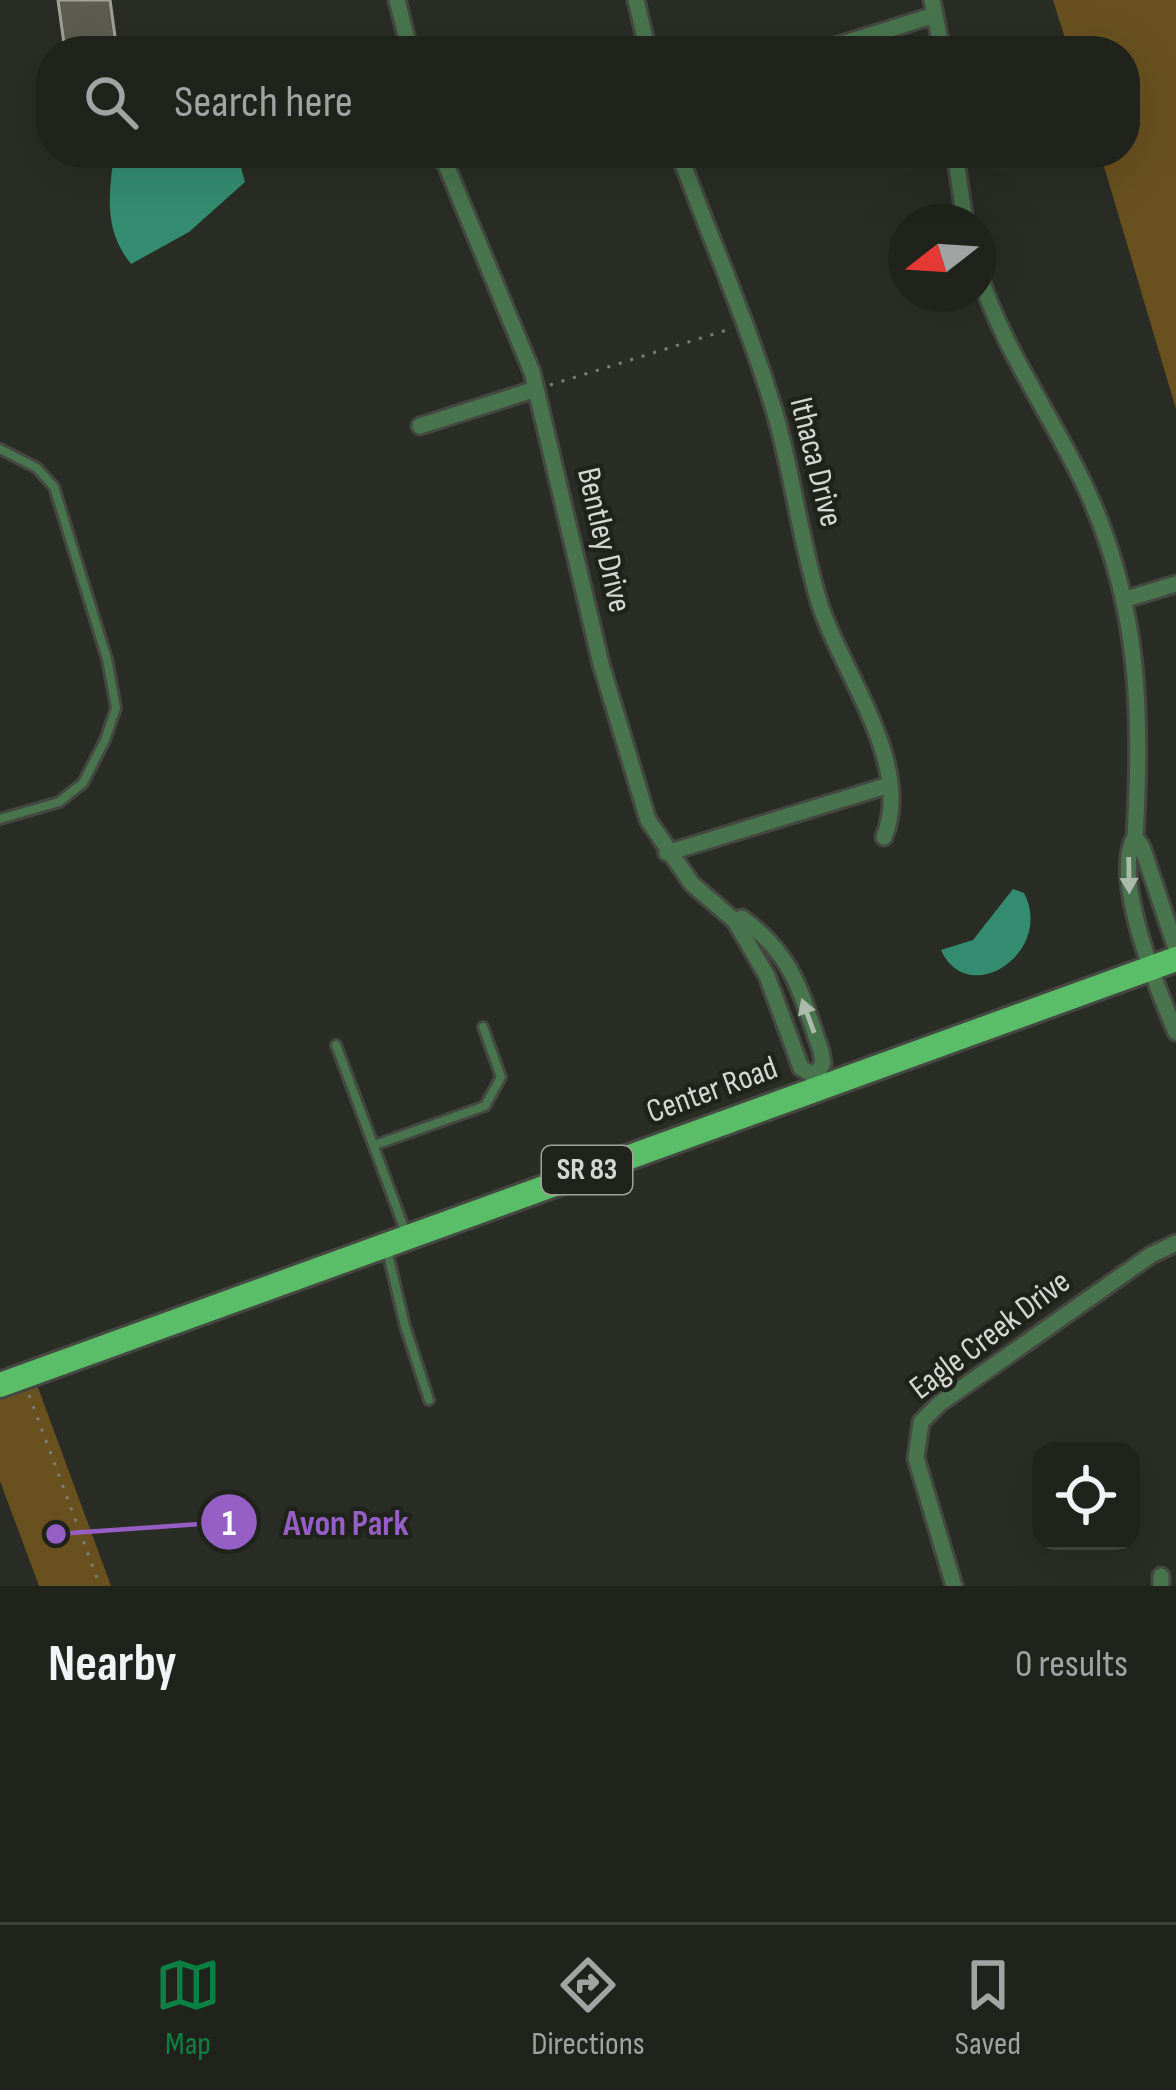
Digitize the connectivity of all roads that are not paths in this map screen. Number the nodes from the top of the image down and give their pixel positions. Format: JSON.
{"nodes":[{"id":1,"x":397,"y":0,"type":"edge"},
{"id":2,"x":636,"y":0,"type":"edge"},
{"id":3,"x":933,"y":8,"type":"edge"},
{"id":4,"x":406,"y":36,"type":"edge"},
{"id":5,"x":644,"y":36,"type":"edge"},
{"id":6,"x":859,"y":36,"type":"edge"},
{"id":7,"x":447,"y":168,"type":"edge"},
{"id":8,"x":685,"y":168,"type":"edge"},
{"id":9,"x":957,"y":168,"type":"edge"},
{"id":10,"x":962,"y":204,"type":"edge"},
{"id":11,"x":995,"y":312,"type":"edge"},
{"id":12,"x":536,"y":389,"type":"junction"},
{"id":13,"x":420,"y":426,"type":"dead end"},
{"id":14,"x":0,"y":449,"type":"edge"},
{"id":15,"x":1176,"y":584,"type":"edge"},
{"id":16,"x":1123,"y":601,"type":"junction"},
{"id":17,"x":889,"y":785,"type":"junction"},
{"id":18,"x":0,"y":820,"type":"edge"},
{"id":19,"x":884,"y":837,"type":"dead end"},
{"id":20,"x":1135,"y":837,"type":"junction"},
{"id":21,"x":667,"y":853,"type":"junction"},
{"id":22,"x":735,"y":921,"type":"junction"},
{"id":23,"x":1176,"y":948,"type":"edge"},
{"id":24,"x":1165,"y":963,"type":"edge"},
{"id":25,"x":483,"y":1027,"type":"dead end"},
{"id":26,"x":1176,"y":1032,"type":"edge"},
{"id":27,"x":337,"y":1046,"type":"dead end"},
{"id":28,"x":817,"y":1081,"type":"junction"},
{"id":29,"x":376,"y":1145,"type":"junction"},
{"id":30,"x":396,"y":1239,"type":"junction"},
{"id":31,"x":1176,"y":1243,"type":"edge"},
{"id":32,"x":11,"y":1381,"type":"edge"},
{"id":33,"x":429,"y":1400,"type":"dead end"},
{"id":34,"x":954,"y":1586,"type":"edge"}],
"edges":[{"from":1,"to":4,"type":"street"},
{"from":2,"to":5,"type":"street"},
{"from":3,"to":6,"type":"street"},
{"from":7,"to":12,"type":"street","name":"Bentley Drive"},
{"from":8,"to":17,"type":"street","name":"Ithaca Drive"},
{"from":9,"to":10,"type":"street"},
{"from":11,"to":16,"type":"street"},
{"from":12,"to":13,"type":"street"},
{"from":12,"to":21,"type":"street","name":"Bentley Drive"},
{"from":14,"to":18,"type":"lane"},
{"from":15,"to":16,"type":"street"},
{"from":16,"to":20,"type":"street"},
{"from":17,"to":19,"type":"street","name":"Ithaca Drive"},
{"from":17,"to":21,"type":"street"},
{"from":20,"to":23,"type":"street"},
{"from":20,"to":24,"type":"street","one_way":true},
{"from":21,"to":22,"type":"street","name":"Bentley Drive"},
{"from":22,"to":28,"type":"street","name":"Bentley Drive"},
{"from":28,"to":22,"type":"street","name":"Bentley Drive","one_way":true},
{"from":24,"to":26,"type":"street"},
{"from":24,"to":28,"type":"main road","name":"Center Road","number":"SR 83"},
{"from":25,"to":29,"type":"lane"},
{"from":27,"to":29,"type":"lane"},
{"from":28,"to":30,"type":"main road","name":"Center Road","number":"SR 83"},
{"from":29,"to":30,"type":"lane"},
{"from":30,"to":32,"type":"main road","name":"Center Road","number":"SR 83"},
{"from":30,"to":33,"type":"lane"},
{"from":31,"to":34,"type":"street","name":"Eagle Creek Drive"}]}
